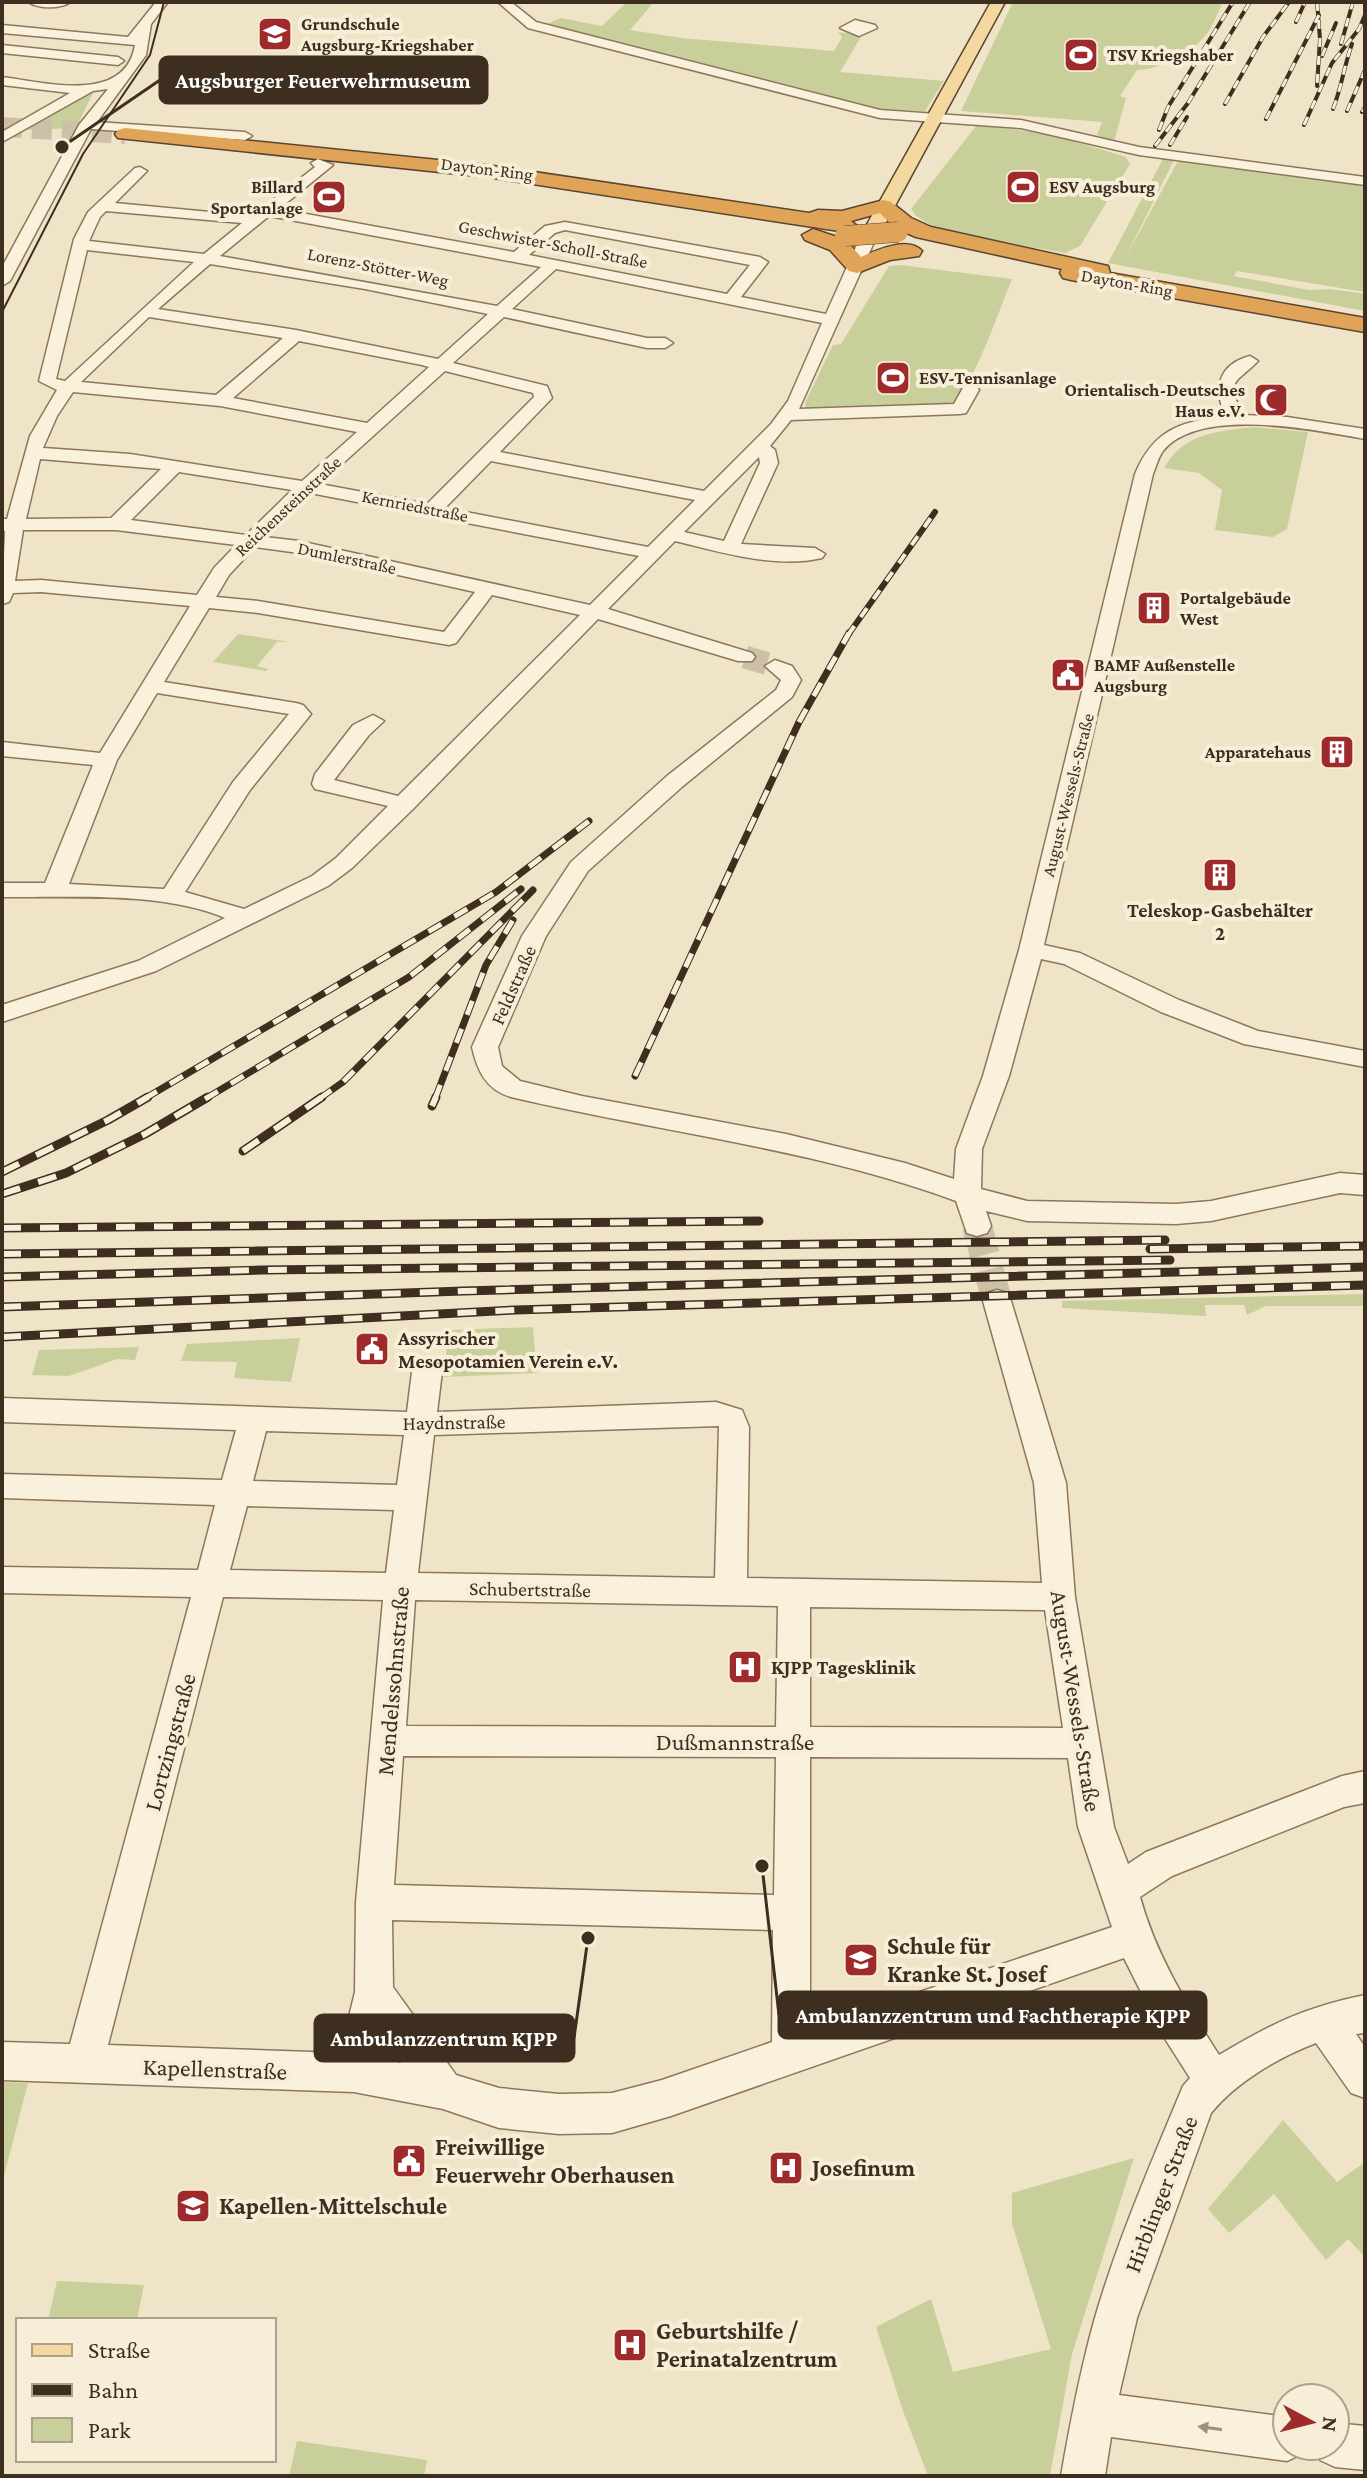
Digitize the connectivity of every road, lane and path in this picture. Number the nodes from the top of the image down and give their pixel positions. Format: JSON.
{"nodes":[{"id":1,"x":34,"y":2,"type":"edge"},
{"id":2,"x":65,"y":2,"type":"edge"},
{"id":3,"x":162,"y":2,"type":"edge"},
{"id":4,"x":504,"y":2,"type":"edge"},
{"id":5,"x":998,"y":2,"type":"edge"},
{"id":6,"x":2,"y":29,"type":"edge"},
{"id":7,"x":137,"y":42,"type":"junction"},
{"id":8,"x":2,"y":49,"type":"edge"},
{"id":9,"x":118,"y":61,"type":"junction"},
{"id":10,"x":2,"y":81,"type":"edge"},
{"id":11,"x":122,"y":82,"type":"junction"},
{"id":12,"x":106,"y":84,"type":"junction"},
{"id":13,"x":82,"y":91,"type":"junction"},
{"id":14,"x":102,"y":103,"type":"junction"},
{"id":15,"x":936,"y":119,"type":"junction"},
{"id":16,"x":86,"y":125,"type":"junction"},
{"id":17,"x":245,"y":136,"type":"dead end"},
{"id":18,"x":5,"y":142,"type":"edge"},
{"id":19,"x":325,"y":157,"type":"junction"},
{"id":20,"x":140,"y":171,"type":"dead end"},
{"id":21,"x":556,"y":181,"type":"junction"},
{"id":22,"x":1365,"y":181,"type":"edge"},
{"id":23,"x":105,"y":206,"type":"junction"},
{"id":24,"x":884,"y":206,"type":"junction"},
{"id":25,"x":258,"y":216,"type":"junction"},
{"id":26,"x":866,"y":232,"type":"junction"},
{"id":27,"x":924,"y":232,"type":"junction"},
{"id":28,"x":813,"y":235,"type":"junction"},
{"id":29,"x":80,"y":245,"type":"junction"},
{"id":30,"x":911,"y":251,"type":"junction"},
{"id":31,"x":208,"y":257,"type":"junction"},
{"id":32,"x":517,"y":257,"type":"junction"},
{"id":33,"x":553,"y":264,"type":"junction"},
{"id":34,"x":857,"y":266,"type":"junction"},
{"id":35,"x":1101,"y":275,"type":"junction"},
{"id":36,"x":2,"y":281,"type":"edge"},
{"id":37,"x":730,"y":301,"type":"junction"},
{"id":38,"x":146,"y":312,"type":"junction"},
{"id":39,"x":499,"y":312,"type":"junction"},
{"id":40,"x":1365,"y":318,"type":"edge"},
{"id":41,"x":833,"y":320,"type":"junction"},
{"id":42,"x":1365,"y":325,"type":"edge"},
{"id":43,"x":296,"y":335,"type":"junction"},
{"id":44,"x":665,"y":343,"type":"dead end"},
{"id":45,"x":1250,"y":361,"type":"dead end"},
{"id":46,"x":440,"y":364,"type":"junction"},
{"id":47,"x":69,"y":385,"type":"junction"},
{"id":48,"x":970,"y":390,"type":"dead end"},
{"id":49,"x":220,"y":401,"type":"junction"},
{"id":50,"x":787,"y":415,"type":"junction"},
{"id":51,"x":1237,"y":420,"type":"junction"},
{"id":52,"x":371,"y":429,"type":"junction"},
{"id":53,"x":1365,"y":434,"type":"edge"},
{"id":54,"x":757,"y":448,"type":"junction"},
{"id":55,"x":35,"y":453,"type":"junction"},
{"id":56,"x":487,"y":455,"type":"junction"},
{"id":57,"x":176,"y":465,"type":"junction"},
{"id":58,"x":307,"y":487,"type":"junction"},
{"id":59,"x":707,"y":497,"type":"junction"},
{"id":60,"x":433,"y":509,"type":"junction"},
{"id":61,"x":116,"y":524,"type":"junction"},
{"id":62,"x":8,"y":525,"type":"edge"},
{"id":63,"x":670,"y":534,"type":"junction"},
{"id":64,"x":248,"y":540,"type":"junction"},
{"id":65,"x":730,"y":547,"type":"junction"},
{"id":66,"x":652,"y":553,"type":"junction"},
{"id":67,"x":815,"y":554,"type":"dead end"},
{"id":68,"x":486,"y":590,"type":"junction"},
{"id":69,"x":3,"y":593,"type":"edge"},
{"id":70,"x":203,"y":600,"type":"junction"},
{"id":71,"x":593,"y":612,"type":"junction"},
{"id":72,"x":745,"y":657,"type":"tunnel mouth"},
{"id":73,"x":775,"y":666,"type":"dead end"},
{"id":74,"x":151,"y":686,"type":"junction"},
{"id":75,"x":373,"y":721,"type":"dead end"},
{"id":76,"x":2,"y":749,"type":"edge"},
{"id":77,"x":106,"y":760,"type":"junction"},
{"id":78,"x":405,"y":804,"type":"junction"},
{"id":79,"x":2,"y":890,"type":"edge"},
{"id":80,"x":54,"y":891,"type":"junction"},
{"id":81,"x":170,"y":898,"type":"junction"},
{"id":82,"x":244,"y":918,"type":"junction"},
{"id":83,"x":1031,"y":950,"type":"junction"},
{"id":84,"x":2,"y":1014,"type":"edge"},
{"id":85,"x":1365,"y":1059,"type":"edge"},
{"id":86,"x":1365,"y":1185,"type":"edge"},
{"id":87,"x":967,"y":1192,"type":"junction"},
{"id":88,"x":977,"y":1226,"type":"tunnel mouth"},
{"id":89,"x":997,"y":1301,"type":"tunnel mouth"},
{"id":90,"x":427,"y":1372,"type":"dead end"},
{"id":91,"x":2,"y":1410,"type":"edge"},
{"id":92,"x":254,"y":1418,"type":"junction"},
{"id":93,"x":419,"y":1424,"type":"junction"},
{"id":94,"x":2,"y":1486,"type":"edge"},
{"id":95,"x":234,"y":1492,"type":"junction"},
{"id":96,"x":410,"y":1498,"type":"junction"},
{"id":97,"x":2,"y":1580,"type":"edge"},
{"id":98,"x":211,"y":1584,"type":"junction"},
{"id":99,"x":400,"y":1587,"type":"junction"},
{"id":100,"x":731,"y":1592,"type":"junction"},
{"id":101,"x":794,"y":1593,"type":"junction"},
{"id":102,"x":1059,"y":1597,"type":"junction"},
{"id":103,"x":388,"y":1741,"type":"junction"},
{"id":104,"x":793,"y":1743,"type":"junction"},
{"id":105,"x":1082,"y":1743,"type":"junction"},
{"id":106,"x":1365,"y":1787,"type":"edge"},
{"id":107,"x":1120,"y":1890,"type":"junction"},
{"id":108,"x":374,"y":1902,"type":"junction"},
{"id":109,"x":792,"y":1913,"type":"junction"},
{"id":110,"x":1133,"y":1937,"type":"junction"},
{"id":111,"x":374,"y":1992,"type":"junction"},
{"id":112,"x":1365,"y":2014,"type":"edge"},
{"id":113,"x":1324,"y":2022,"type":"junction"},
{"id":114,"x":791,"y":2054,"type":"junction"},
{"id":115,"x":2,"y":2061,"type":"edge"},
{"id":116,"x":84,"y":2065,"type":"junction"},
{"id":117,"x":354,"y":2073,"type":"junction"},
{"id":118,"x":1365,"y":2079,"type":"edge"},
{"id":119,"x":1213,"y":2080,"type":"junction"},
{"id":120,"x":443,"y":2090,"type":"junction"},
{"id":121,"x":1093,"y":2413,"type":"junction"},
{"id":122,"x":1271,"y":2437,"type":"edge"},
{"id":123,"x":1083,"y":2476,"type":"edge"}],
"edges":[{"from":1,"to":2,"type":"street"},
{"from":3,"to":7,"type":"street"},
{"from":4,"to":15,"type":"street"},
{"from":5,"to":15,"type":"main road"},
{"from":6,"to":7,"type":"street"},
{"from":7,"to":9,"type":"street"},
{"from":7,"to":11,"type":"street"},
{"from":8,"to":9,"type":"street"},
{"from":9,"to":12,"type":"street"},
{"from":10,"to":13,"type":"street"},
{"from":11,"to":12,"type":"street"},
{"from":11,"to":14,"type":"street"},
{"from":12,"to":13,"type":"street"},
{"from":12,"to":14,"type":"street"},
{"from":13,"to":18,"type":"street"},
{"from":14,"to":16,"type":"street"},
{"from":15,"to":22,"type":"street"},
{"from":15,"to":24,"type":"main road"},
{"from":16,"to":17,"type":"street"},
{"from":16,"to":36,"type":"street"},
{"from":19,"to":21,"type":"highway","name":"Dayton-Ring"},
{"from":19,"to":21,"type":"highway","name":"Dayton-Ring"},
{"from":19,"to":25,"type":"street"},
{"from":20,"to":23,"type":"street"},
{"from":21,"to":26,"type":"highway","name":"Dayton-Ring"},
{"from":21,"to":28,"type":"highway"},
{"from":23,"to":25,"type":"street","name":"Geschwister-Scholl-Straße"},
{"from":23,"to":29,"type":"street"},
{"from":24,"to":26,"type":"main road"},
{"from":24,"to":26,"type":"highway"},
{"from":24,"to":27,"type":"highway"},
{"from":25,"to":31,"type":"street"},
{"from":25,"to":32,"type":"street","name":"Geschwister-Scholl-Straße"},
{"from":26,"to":27,"type":"highway"},
{"from":26,"to":28,"type":"highway"},
{"from":26,"to":30,"type":"highway"},
{"from":26,"to":34,"type":"street"},
{"from":26,"to":35,"type":"highway","name":"Dayton-Ring"},
{"from":27,"to":35,"type":"highway"},
{"from":28,"to":34,"type":"highway"},
{"from":29,"to":31,"type":"street","name":"Lorenz-Stötter-Weg"},
{"from":29,"to":47,"type":"street"},
{"from":30,"to":34,"type":"highway"},
{"from":30,"to":35,"type":"highway"},
{"from":31,"to":38,"type":"street"},
{"from":31,"to":39,"type":"street","name":"Lorenz-Stötter-Weg"},
{"from":32,"to":33,"type":"street","name":"Geschwister-Scholl-Straße"},
{"from":32,"to":37,"type":"street"},
{"from":33,"to":37,"type":"street","name":"Geschwister-Scholl-Straße"},
{"from":33,"to":39,"type":"street","name":"Reichensteinstraße"},
{"from":34,"to":41,"type":"street"},
{"from":35,"to":40,"type":"highway","name":"Dayton-Ring"},
{"from":35,"to":42,"type":"highway","name":"Dayton-Ring"},
{"from":37,"to":41,"type":"street","name":"Geschwister-Scholl-Straße"},
{"from":38,"to":43,"type":"street"},
{"from":38,"to":47,"type":"street"},
{"from":39,"to":44,"type":"street","name":"Lorenz-Stötter-Weg"},
{"from":39,"to":46,"type":"street","name":"Reichensteinstraße"},
{"from":41,"to":50,"type":"street"},
{"from":43,"to":46,"type":"street"},
{"from":43,"to":49,"type":"street"},
{"from":45,"to":51,"type":"street"},
{"from":46,"to":52,"type":"street","name":"Reichensteinstraße"},
{"from":46,"to":56,"type":"street"},
{"from":47,"to":49,"type":"street"},
{"from":47,"to":55,"type":"street"},
{"from":48,"to":50,"type":"street"},
{"from":49,"to":52,"type":"street"},
{"from":50,"to":54,"type":"street"},
{"from":51,"to":53,"type":"street","name":"August-Wessels-Straße"},
{"from":51,"to":83,"type":"street","name":"August-Wessels-Straße"},
{"from":52,"to":58,"type":"street","name":"Reichensteinstraße"},
{"from":54,"to":59,"type":"street"},
{"from":54,"to":65,"type":"street"},
{"from":55,"to":57,"type":"street","name":"Kernriedstraße"},
{"from":55,"to":62,"type":"street"},
{"from":56,"to":59,"type":"street"},
{"from":56,"to":60,"type":"street"},
{"from":57,"to":58,"type":"street","name":"Kernriedstraße"},
{"from":57,"to":61,"type":"street"},
{"from":58,"to":60,"type":"street","name":"Kernriedstraße"},
{"from":58,"to":64,"type":"street","name":"Reichensteinstraße"},
{"from":59,"to":63,"type":"street"},
{"from":60,"to":66,"type":"street","name":"Kernriedstraße"},
{"from":61,"to":62,"type":"street","name":"Dumlerstraße"},
{"from":61,"to":64,"type":"street","name":"Dumlerstraße"},
{"from":62,"to":69,"type":"street"},
{"from":63,"to":65,"type":"street"},
{"from":63,"to":66,"type":"street"},
{"from":64,"to":68,"type":"street","name":"Dumlerstraße"},
{"from":64,"to":70,"type":"street","name":"Reichensteinstraße"},
{"from":65,"to":67,"type":"street"},
{"from":66,"to":71,"type":"street"},
{"from":68,"to":70,"type":"street"},
{"from":68,"to":71,"type":"street","name":"Dumlerstraße"},
{"from":69,"to":70,"type":"street"},
{"from":70,"to":74,"type":"street","name":"Reichensteinstraße"},
{"from":71,"to":72,"type":"street"},
{"from":71,"to":78,"type":"street"},
{"from":73,"to":87,"type":"street","name":"Feldstraße"},
{"from":74,"to":77,"type":"street","name":"Reichensteinstraße"},
{"from":74,"to":81,"type":"street"},
{"from":75,"to":78,"type":"street"},
{"from":76,"to":77,"type":"street"},
{"from":77,"to":80,"type":"street","name":"Reichensteinstraße"},
{"from":78,"to":82,"type":"street"},
{"from":79,"to":80,"type":"street"},
{"from":80,"to":81,"type":"street"},
{"from":81,"to":82,"type":"street"},
{"from":82,"to":84,"type":"street"},
{"from":83,"to":85,"type":"street"},
{"from":83,"to":87,"type":"street","name":"August-Wessels-Straße"},
{"from":86,"to":87,"type":"street"},
{"from":87,"to":88,"type":"street","name":"August-Wessels-Straße"},
{"from":89,"to":102,"type":"street","name":"August-Wessels-Straße"},
{"from":90,"to":93,"type":"street","name":"Mendelssohnstraße"},
{"from":91,"to":92,"type":"street","name":"Haydnstraße"},
{"from":92,"to":93,"type":"street","name":"Haydnstraße"},
{"from":92,"to":95,"type":"street","name":"Lortzingstraße"},
{"from":93,"to":96,"type":"street","name":"Mendelssohnstraße"},
{"from":93,"to":100,"type":"street","name":"Haydnstraße"},
{"from":94,"to":95,"type":"street"},
{"from":95,"to":96,"type":"street"},
{"from":95,"to":98,"type":"street","name":"Lortzingstraße"},
{"from":96,"to":99,"type":"street","name":"Mendelssohnstraße"},
{"from":97,"to":98,"type":"street","name":"Schubertstraße"},
{"from":98,"to":99,"type":"street","name":"Schubertstraße"},
{"from":98,"to":116,"type":"street","name":"Lortzingstraße"},
{"from":99,"to":100,"type":"street","name":"Schubertstraße"},
{"from":99,"to":103,"type":"street","name":"Mendelssohnstraße"},
{"from":100,"to":101,"type":"street","name":"Schubertstraße"},
{"from":101,"to":102,"type":"street","name":"Schubertstraße"},
{"from":101,"to":104,"type":"street"},
{"from":102,"to":105,"type":"street","name":"August-Wessels-Straße"},
{"from":103,"to":104,"type":"street","name":"Dußmannstraße"},
{"from":103,"to":108,"type":"street","name":"Mendelssohnstraße"},
{"from":104,"to":105,"type":"street","name":"Dußmannstraße"},
{"from":104,"to":109,"type":"street"},
{"from":105,"to":107,"type":"street","name":"August-Wessels-Straße"},
{"from":106,"to":107,"type":"street"},
{"from":107,"to":110,"type":"street","name":"August-Wessels-Straße"},
{"from":108,"to":109,"type":"street"},
{"from":108,"to":111,"type":"street","name":"Mendelssohnstraße"},
{"from":109,"to":114,"type":"street"},
{"from":110,"to":114,"type":"street","name":"Kapellenstraße"},
{"from":110,"to":119,"type":"street","name":"August-Wessels-Straße"},
{"from":111,"to":117,"type":"street","name":"Mendelssohnstraße"},
{"from":111,"to":120,"type":"street"},
{"from":112,"to":113,"type":"street","name":"Hirblinger Straße"},
{"from":113,"to":118,"type":"street"},
{"from":113,"to":119,"type":"street","name":"Hirblinger Straße"},
{"from":114,"to":120,"type":"street","name":"Kapellenstraße"},
{"from":115,"to":116,"type":"street","name":"Kapellenstraße"},
{"from":116,"to":117,"type":"street","name":"Kapellenstraße"},
{"from":117,"to":120,"type":"street","name":"Kapellenstraße"},
{"from":119,"to":121,"type":"street","name":"Hirblinger Straße"},
{"from":122,"to":121,"type":"street","one_way":true},
{"from":121,"to":123,"type":"street","name":"Hirblinger Straße"}]}
